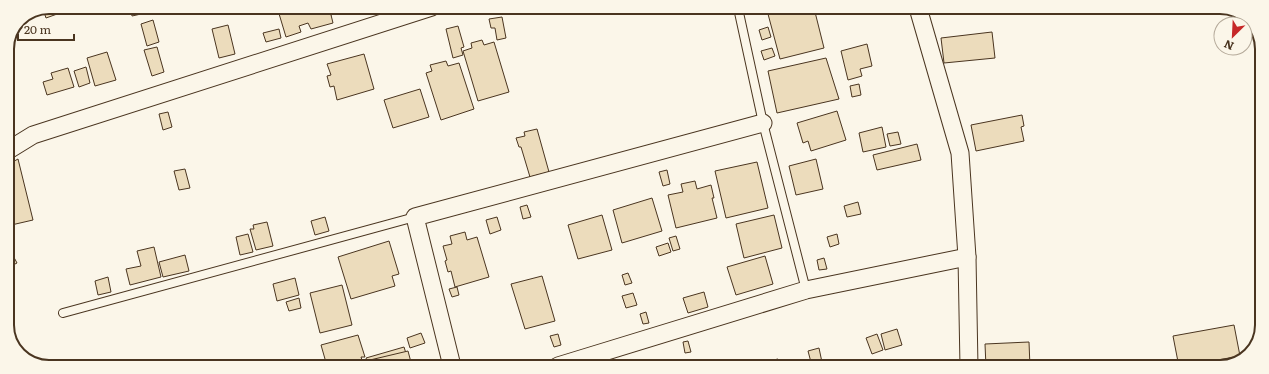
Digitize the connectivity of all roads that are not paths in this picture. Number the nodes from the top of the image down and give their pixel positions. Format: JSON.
{"nodes":[{"id":1,"x":413,"y":14,"type":"edge"},
{"id":2,"x":739,"y":14,"type":"edge"},
{"id":3,"x":920,"y":14,"type":"edge"},
{"id":4,"x":763,"y":123,"type":"junction"},
{"id":5,"x":14,"y":146,"type":"edge"},
{"id":6,"x":415,"y":218,"type":"junction"},
{"id":7,"x":967,"y":257,"type":"junction"},
{"id":8,"x":806,"y":290,"type":"junction"},
{"id":9,"x":63,"y":313,"type":"dead end"},
{"id":10,"x":450,"y":360,"type":"edge"},
{"id":11,"x":578,"y":360,"type":"edge"},
{"id":12,"x":968,"y":360,"type":"edge"}],
"edges":[{"from":1,"to":5,"type":"street"},
{"from":2,"to":4,"type":"lane"},
{"from":3,"to":7,"type":"street"},
{"from":4,"to":6,"type":"street"},
{"from":4,"to":8,"type":"lane"},
{"from":6,"to":9,"type":"lane"},
{"from":6,"to":10,"type":"street"},
{"from":7,"to":8,"type":"street"},
{"from":7,"to":12,"type":"street"},
{"from":8,"to":11,"type":"street"}]}
